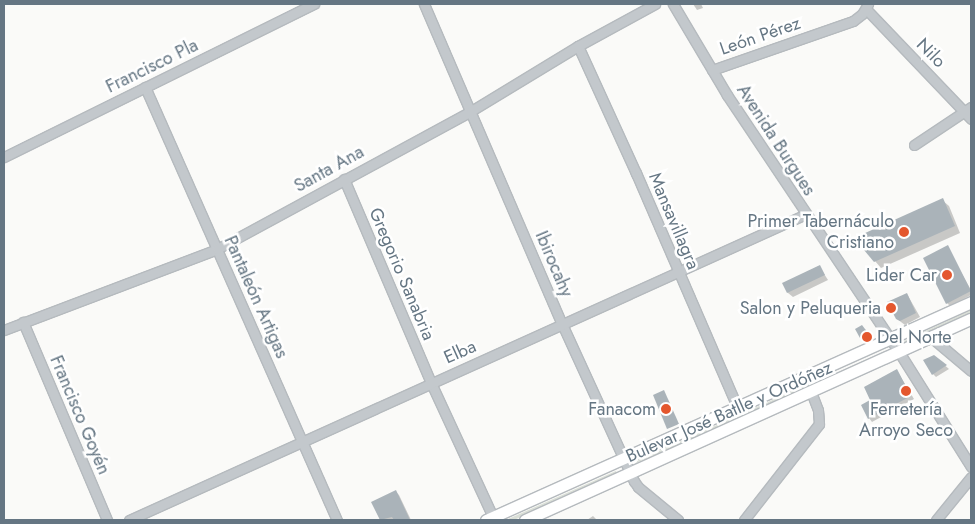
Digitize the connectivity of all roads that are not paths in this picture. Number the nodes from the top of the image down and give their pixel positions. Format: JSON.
{"nodes":[{"id":1,"x":314,"y":4,"type":"edge"},
{"id":2,"x":424,"y":4,"type":"edge"},
{"id":3,"x":655,"y":4,"type":"edge"},
{"id":4,"x":673,"y":4,"type":"edge"},
{"id":5,"x":867,"y":6,"type":"edge"},
{"id":6,"x":578,"y":46,"type":"junction"},
{"id":7,"x":712,"y":70,"type":"junction"},
{"id":8,"x":145,"y":87,"type":"junction"},
{"id":9,"x":968,"y":109,"type":"edge"},
{"id":10,"x":471,"y":111,"type":"junction"},
{"id":11,"x":971,"y":119,"type":"edge"},
{"id":12,"x":914,"y":145,"type":"dead end"},
{"id":13,"x":4,"y":157,"type":"edge"},
{"id":14,"x":344,"y":179,"type":"junction"},
{"id":15,"x":806,"y":214,"type":"junction"},
{"id":16,"x":217,"y":249,"type":"junction"},
{"id":17,"x":678,"y":272,"type":"junction"},
{"id":18,"x":971,"y":302,"type":"edge"},
{"id":19,"x":971,"y":319,"type":"edge"},
{"id":20,"x":23,"y":322,"type":"junction"},
{"id":21,"x":562,"y":324,"type":"junction"},
{"id":22,"x":4,"y":330,"type":"edge"},
{"id":23,"x":932,"y":338,"type":"junction"},
{"id":24,"x":891,"y":340,"type":"junction"},
{"id":25,"x":899,"y":352,"type":"junction"},
{"id":26,"x":971,"y":371,"type":"edge"},
{"id":27,"x":431,"y":383,"type":"junction"},
{"id":28,"x":811,"y":392,"type":"junction"},
{"id":29,"x":738,"y":409,"type":"junction"},
{"id":30,"x":302,"y":442,"type":"junction"},
{"id":31,"x":624,"y":460,"type":"junction"},
{"id":32,"x":971,"y":466,"type":"edge"},
{"id":33,"x":630,"y":472,"type":"junction"},
{"id":34,"x":971,"y":476,"type":"edge"},
{"id":35,"x":490,"y":519,"type":"edge"},
{"id":36,"x":107,"y":520,"type":"edge"},
{"id":37,"x":129,"y":520,"type":"edge"},
{"id":38,"x":337,"y":520,"type":"edge"},
{"id":39,"x":525,"y":520,"type":"edge"},
{"id":40,"x":678,"y":520,"type":"edge"},
{"id":41,"x":744,"y":520,"type":"edge"},
{"id":42,"x":936,"y":520,"type":"edge"}],
"edges":[{"from":1,"to":8,"type":"street","name":"Francisco Pla"},
{"from":2,"to":10,"type":"street","name":"Ibirocahy"},
{"from":3,"to":6,"type":"street","name":"Santa Ana"},
{"from":4,"to":7,"type":"street","name":"Avenida Burgues"},
{"from":5,"to":7,"type":"street","name":"León Pérez"},
{"from":5,"to":9,"type":"street","name":"Nilo"},
{"from":6,"to":10,"type":"street","name":"Santa Ana"},
{"from":6,"to":17,"type":"street","name":"Mansavillagra"},
{"from":7,"to":15,"type":"street","name":"Avenida Burgues"},
{"from":8,"to":13,"type":"street","name":"Francisco Pla"},
{"from":8,"to":16,"type":"street","name":"Pantaleón Artigas"},
{"from":9,"to":11,"type":"street","name":"Nilo"},
{"from":9,"to":12,"type":"street"},
{"from":10,"to":14,"type":"street","name":"Santa Ana"},
{"from":10,"to":21,"type":"street","name":"Ibirocahy"},
{"from":14,"to":16,"type":"street","name":"Santa Ana"},
{"from":14,"to":27,"type":"street","name":"Gregorio Sanabria"},
{"from":15,"to":17,"type":"street","name":"Elba"},
{"from":15,"to":24,"type":"street","name":"Avenida Burgues"},
{"from":16,"to":20,"type":"street","name":"Santa Ana"},
{"from":16,"to":30,"type":"street","name":"Pantaleón Artigas"},
{"from":17,"to":21,"type":"street","name":"Elba"},
{"from":17,"to":29,"type":"street","name":"Mansavillagra"},
{"from":18,"to":24,"type":"main road","name":"Bulevar José Batlle y Ordóñez"},
{"from":19,"to":23,"type":"main road","name":"Bulevar José Batlle y Ordóñez"},
{"from":20,"to":22,"type":"street","name":"Santa Ana"},
{"from":20,"to":36,"type":"street","name":"Francisco Goyén"},
{"from":21,"to":27,"type":"street","name":"Elba"},
{"from":21,"to":31,"type":"street","name":"Ibirocahy"},
{"from":23,"to":25,"type":"main road","name":"Bulevar José Batlle y Ordóñez"},
{"from":23,"to":26,"type":"street"},
{"from":24,"to":25,"type":"street","name":"Avenida Burgues"},
{"from":24,"to":29,"type":"main road","name":"Bulevar José Batlle y Ordóñez"},
{"from":25,"to":28,"type":"main road","name":"Bulevar José Batlle y Ordóñez"},
{"from":25,"to":32,"type":"street","name":"Avenida Burgues"},
{"from":27,"to":30,"type":"street","name":"Elba"},
{"from":27,"to":35,"type":"street","name":"Gregorio Sanabria"},
{"from":28,"to":33,"type":"main road","name":"Bulevar José Batlle y Ordóñez"},
{"from":28,"to":41,"type":"street"},
{"from":29,"to":31,"type":"main road","name":"Bulevar José Batlle y Ordóñez"},
{"from":30,"to":37,"type":"street","name":"Elba"},
{"from":30,"to":38,"type":"street","name":"Pantaleón Artigas"},
{"from":31,"to":33,"type":"street","name":"Ibirocahy"},
{"from":31,"to":35,"type":"main road","name":"Bulevar José Batlle y Ordóñez"},
{"from":33,"to":39,"type":"main road","name":"Bulevar José Batlle y Ordóñez"},
{"from":33,"to":40,"type":"street","name":"Ibirocahy"},
{"from":34,"to":42,"type":"street"}]}
